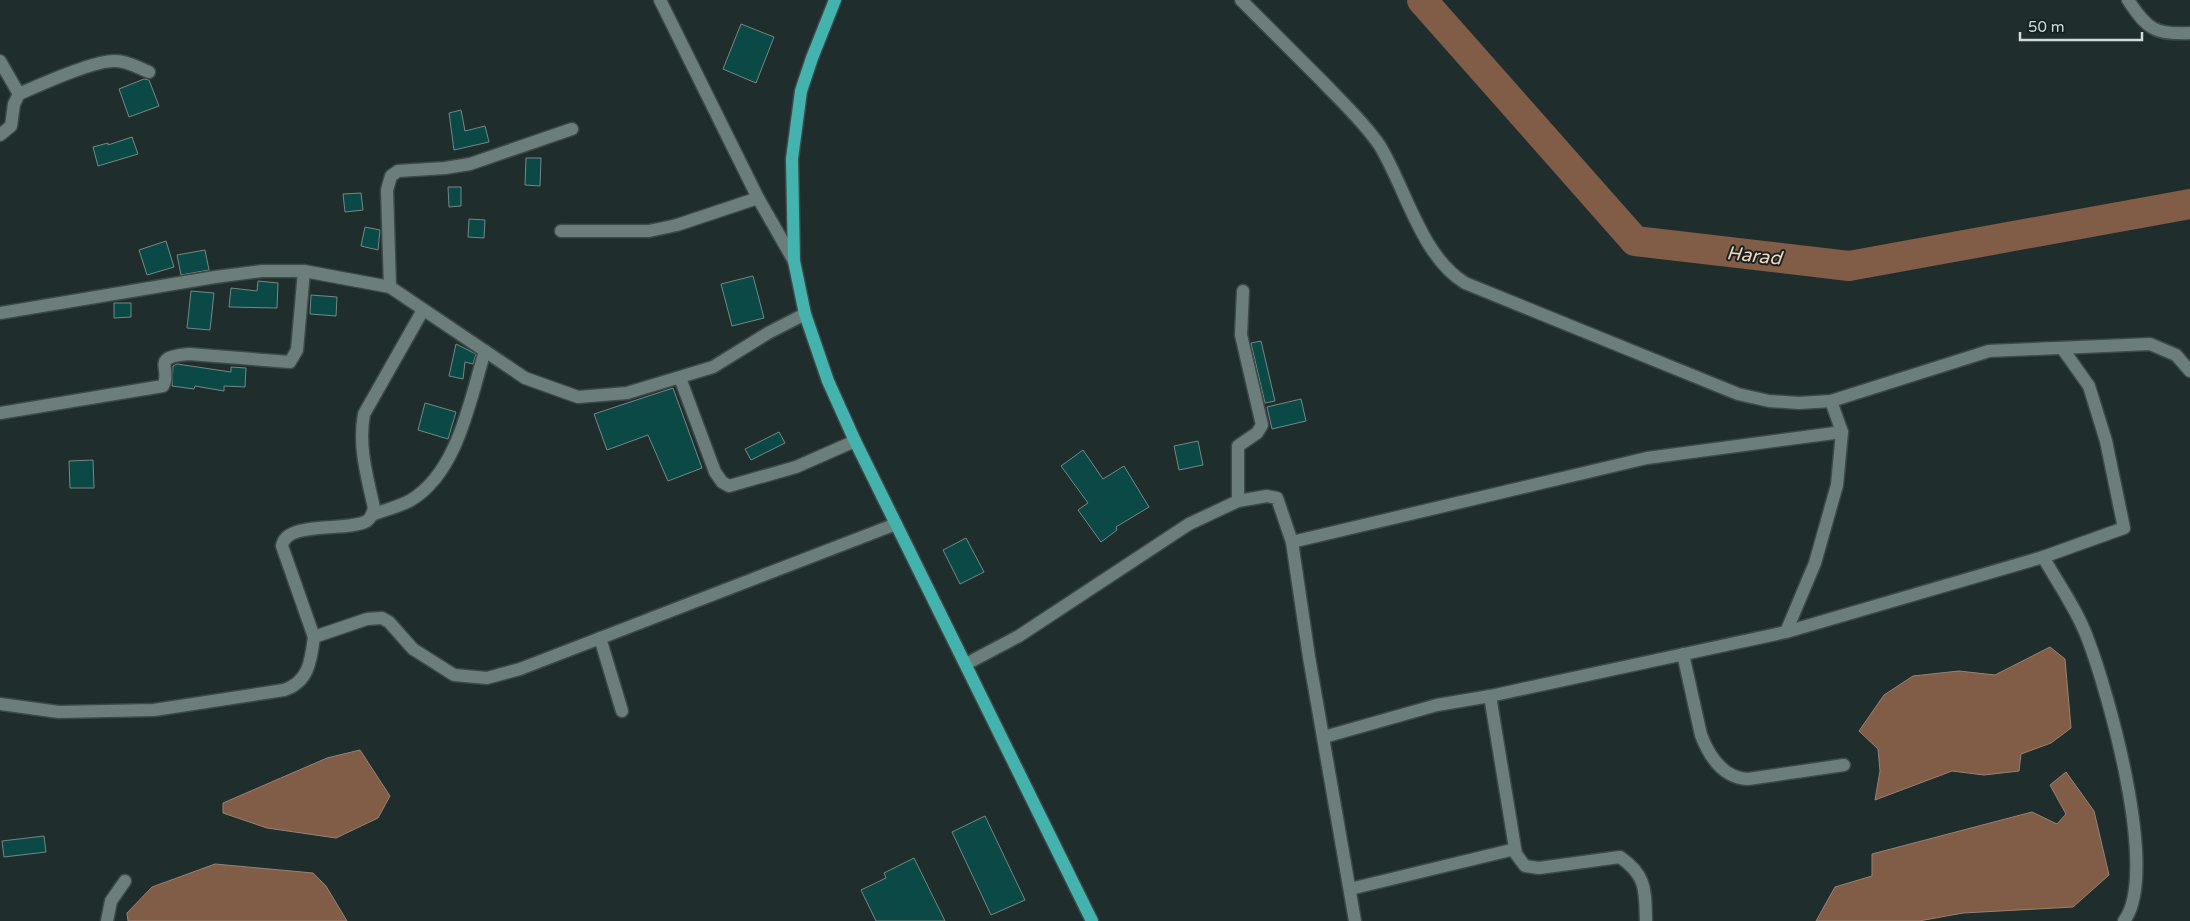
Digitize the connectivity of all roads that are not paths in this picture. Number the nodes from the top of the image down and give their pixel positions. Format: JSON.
{"nodes":[{"id":1,"x":660,"y":0,"type":"edge"},
{"id":2,"x":835,"y":0,"type":"edge"},
{"id":3,"x":1242,"y":0,"type":"edge"},
{"id":4,"x":2128,"y":0,"type":"edge"},
{"id":5,"x":2190,"y":33,"type":"edge"},
{"id":6,"x":0,"y":61,"type":"edge"},
{"id":7,"x":149,"y":72,"type":"dead end"},
{"id":8,"x":19,"y":94,"type":"junction"},
{"id":9,"x":572,"y":129,"type":"dead end"},
{"id":10,"x":0,"y":135,"type":"edge"},
{"id":11,"x":758,"y":198,"type":"junction"},
{"id":12,"x":561,"y":230,"type":"dead end"},
{"id":13,"x":794,"y":261,"type":"junction"},
{"id":14,"x":304,"y":271,"type":"junction"},
{"id":15,"x":390,"y":287,"type":"junction"},
{"id":16,"x":1243,"y":291,"type":"dead end"},
{"id":17,"x":423,"y":310,"type":"junction"},
{"id":18,"x":0,"y":313,"type":"edge"},
{"id":19,"x":805,"y":314,"type":"junction"},
{"id":20,"x":2062,"y":348,"type":"junction"},
{"id":21,"x":485,"y":351,"type":"junction"},
{"id":22,"x":2190,"y":371,"type":"edge"},
{"id":23,"x":680,"y":378,"type":"junction"},
{"id":24,"x":1831,"y":400,"type":"junction"},
{"id":25,"x":0,"y":413,"type":"edge"},
{"id":26,"x":1842,"y":432,"type":"junction"},
{"id":27,"x":855,"y":441,"type":"junction"},
{"id":28,"x":1238,"y":500,"type":"junction"},
{"id":29,"x":372,"y":516,"type":"junction"},
{"id":30,"x":896,"y":524,"type":"junction"},
{"id":31,"x":1292,"y":542,"type":"junction"},
{"id":32,"x":2043,"y":557,"type":"junction"},
{"id":33,"x":1786,"y":632,"type":"junction"},
{"id":34,"x":314,"y":637,"type":"junction"},
{"id":35,"x":600,"y":638,"type":"junction"},
{"id":36,"x":1683,"y":654,"type":"junction"},
{"id":37,"x":966,"y":664,"type":"junction"},
{"id":38,"x":1490,"y":696,"type":"junction"},
{"id":39,"x":0,"y":704,"type":"edge"},
{"id":40,"x":622,"y":712,"type":"dead end"},
{"id":41,"x":1324,"y":737,"type":"junction"},
{"id":42,"x":1844,"y":765,"type":"dead end"},
{"id":43,"x":1515,"y":849,"type":"junction"},
{"id":44,"x":125,"y":882,"type":"dead end"},
{"id":45,"x":1350,"y":889,"type":"junction"},
{"id":46,"x":106,"y":921,"type":"edge"},
{"id":47,"x":1092,"y":921,"type":"edge"},
{"id":48,"x":1355,"y":921,"type":"edge"},
{"id":49,"x":1646,"y":921,"type":"edge"},
{"id":50,"x":2124,"y":921,"type":"edge"}],
"edges":[{"from":1,"to":11,"type":"street"},
{"from":2,"to":13,"type":"main road"},
{"from":3,"to":24,"type":"street"},
{"from":4,"to":5,"type":"street"},
{"from":6,"to":8,"type":"street"},
{"from":7,"to":8,"type":"street"},
{"from":8,"to":10,"type":"street"},
{"from":9,"to":15,"type":"street"},
{"from":11,"to":12,"type":"street"},
{"from":11,"to":13,"type":"street"},
{"from":13,"to":19,"type":"main road"},
{"from":14,"to":15,"type":"street"},
{"from":14,"to":18,"type":"street"},
{"from":14,"to":25,"type":"street"},
{"from":15,"to":17,"type":"street"},
{"from":16,"to":28,"type":"street"},
{"from":17,"to":21,"type":"street"},
{"from":17,"to":29,"type":"street"},
{"from":19,"to":23,"type":"street"},
{"from":19,"to":27,"type":"main road"},
{"from":20,"to":22,"type":"street"},
{"from":20,"to":24,"type":"street"},
{"from":20,"to":32,"type":"street"},
{"from":21,"to":23,"type":"street"},
{"from":21,"to":29,"type":"street"},
{"from":23,"to":27,"type":"street"},
{"from":24,"to":26,"type":"street"},
{"from":26,"to":31,"type":"street"},
{"from":26,"to":33,"type":"street"},
{"from":27,"to":30,"type":"main road"},
{"from":28,"to":31,"type":"street"},
{"from":28,"to":37,"type":"street"},
{"from":29,"to":34,"type":"street"},
{"from":30,"to":35,"type":"street"},
{"from":30,"to":37,"type":"main road"},
{"from":31,"to":41,"type":"street"},
{"from":32,"to":33,"type":"street"},
{"from":32,"to":50,"type":"street"},
{"from":33,"to":36,"type":"street"},
{"from":34,"to":35,"type":"street"},
{"from":34,"to":39,"type":"street"},
{"from":35,"to":40,"type":"street"},
{"from":36,"to":38,"type":"street"},
{"from":36,"to":42,"type":"street"},
{"from":37,"to":47,"type":"main road"},
{"from":38,"to":41,"type":"street"},
{"from":38,"to":43,"type":"street"},
{"from":41,"to":45,"type":"street"},
{"from":43,"to":45,"type":"street"},
{"from":43,"to":49,"type":"street"},
{"from":44,"to":46,"type":"street"},
{"from":45,"to":48,"type":"street"}]}
